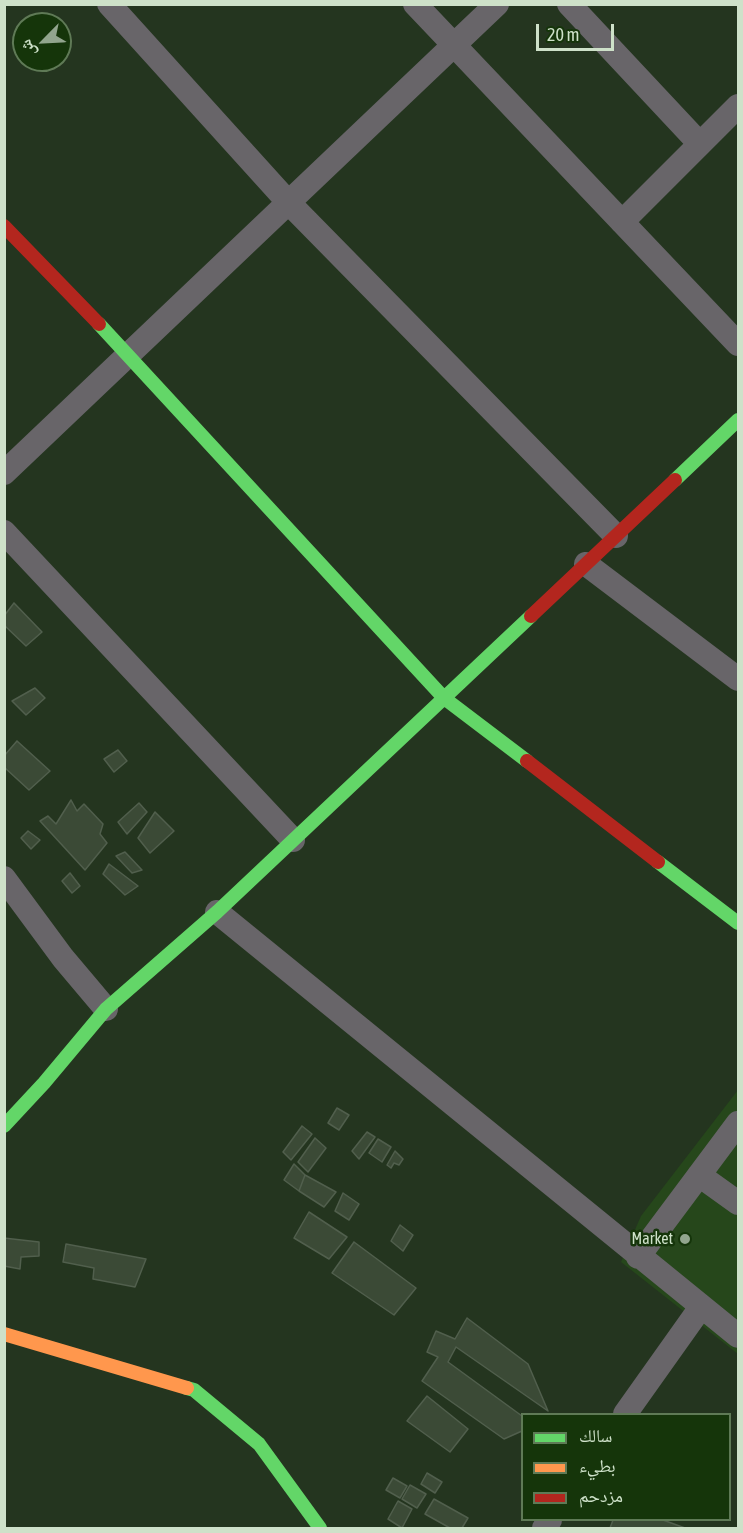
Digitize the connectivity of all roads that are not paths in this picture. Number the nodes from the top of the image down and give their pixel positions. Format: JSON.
{"nodes":[{"id":1,"x":109,"y":4,"type":"edge"},
{"id":2,"x":415,"y":4,"type":"edge"},
{"id":3,"x":496,"y":4,"type":"edge"},
{"id":4,"x":569,"y":4,"type":"edge"},
{"id":5,"x":455,"y":45,"type":"junction"},
{"id":6,"x":738,"y":105,"type":"edge"},
{"id":7,"x":700,"y":144,"type":"junction"},
{"id":8,"x":289,"y":203,"type":"junction"},
{"id":9,"x":622,"y":222,"type":"junction"},
{"id":10,"x":4,"y":226,"type":"edge"},
{"id":11,"x":738,"y":345,"type":"edge"},
{"id":12,"x":129,"y":356,"type":"junction"},
{"id":13,"x":738,"y":420,"type":"edge"},
{"id":14,"x":4,"y":473,"type":"edge"},
{"id":15,"x":4,"y":532,"type":"edge"},
{"id":16,"x":616,"y":536,"type":"junction"},
{"id":17,"x":586,"y":564,"type":"junction"},
{"id":18,"x":738,"y":679,"type":"edge"},
{"id":19,"x":444,"y":698,"type":"junction"},
{"id":20,"x":293,"y":840,"type":"junction"},
{"id":21,"x":4,"y":878,"type":"edge"},
{"id":22,"x":217,"y":912,"type":"junction"},
{"id":23,"x":738,"y":923,"type":"edge"},
{"id":24,"x":106,"y":1009,"type":"junction"},
{"id":25,"x":738,"y":1123,"type":"edge"},
{"id":26,"x":4,"y":1126,"type":"edge"},
{"id":27,"x":699,"y":1175,"type":"junction"},
{"id":28,"x":738,"y":1203,"type":"edge"},
{"id":29,"x":638,"y":1257,"type":"junction"},
{"id":30,"x":702,"y":1307,"type":"junction"},
{"id":31,"x":4,"y":1335,"type":"edge"},
{"id":32,"x":738,"y":1336,"type":"edge"},
{"id":33,"x":626,"y":1413,"type":"edge"},
{"id":34,"x":320,"y":1528,"type":"edge"}],
"edges":[{"from":1,"to":8,"type":"street"},
{"from":2,"to":5,"type":"street"},
{"from":3,"to":5,"type":"street"},
{"from":4,"to":7,"type":"street"},
{"from":5,"to":8,"type":"street"},
{"from":5,"to":9,"type":"street"},
{"from":6,"to":7,"type":"street"},
{"from":7,"to":9,"type":"street"},
{"from":8,"to":12,"type":"street"},
{"from":8,"to":16,"type":"street"},
{"from":9,"to":11,"type":"street"},
{"from":10,"to":12,"type":"street"},
{"from":12,"to":14,"type":"street"},
{"from":12,"to":19,"type":"street"},
{"from":13,"to":16,"type":"street"},
{"from":15,"to":20,"type":"street"},
{"from":16,"to":17,"type":"street"},
{"from":17,"to":18,"type":"street"},
{"from":17,"to":19,"type":"street"},
{"from":19,"to":20,"type":"street"},
{"from":19,"to":23,"type":"street"},
{"from":20,"to":22,"type":"street"},
{"from":21,"to":24,"type":"street"},
{"from":22,"to":24,"type":"street"},
{"from":22,"to":29,"type":"street"},
{"from":24,"to":26,"type":"street"},
{"from":25,"to":27,"type":"street"},
{"from":27,"to":28,"type":"street"},
{"from":27,"to":29,"type":"street"},
{"from":29,"to":30,"type":"street"},
{"from":30,"to":32,"type":"street"},
{"from":30,"to":33,"type":"street"},
{"from":31,"to":34,"type":"street"}]}
